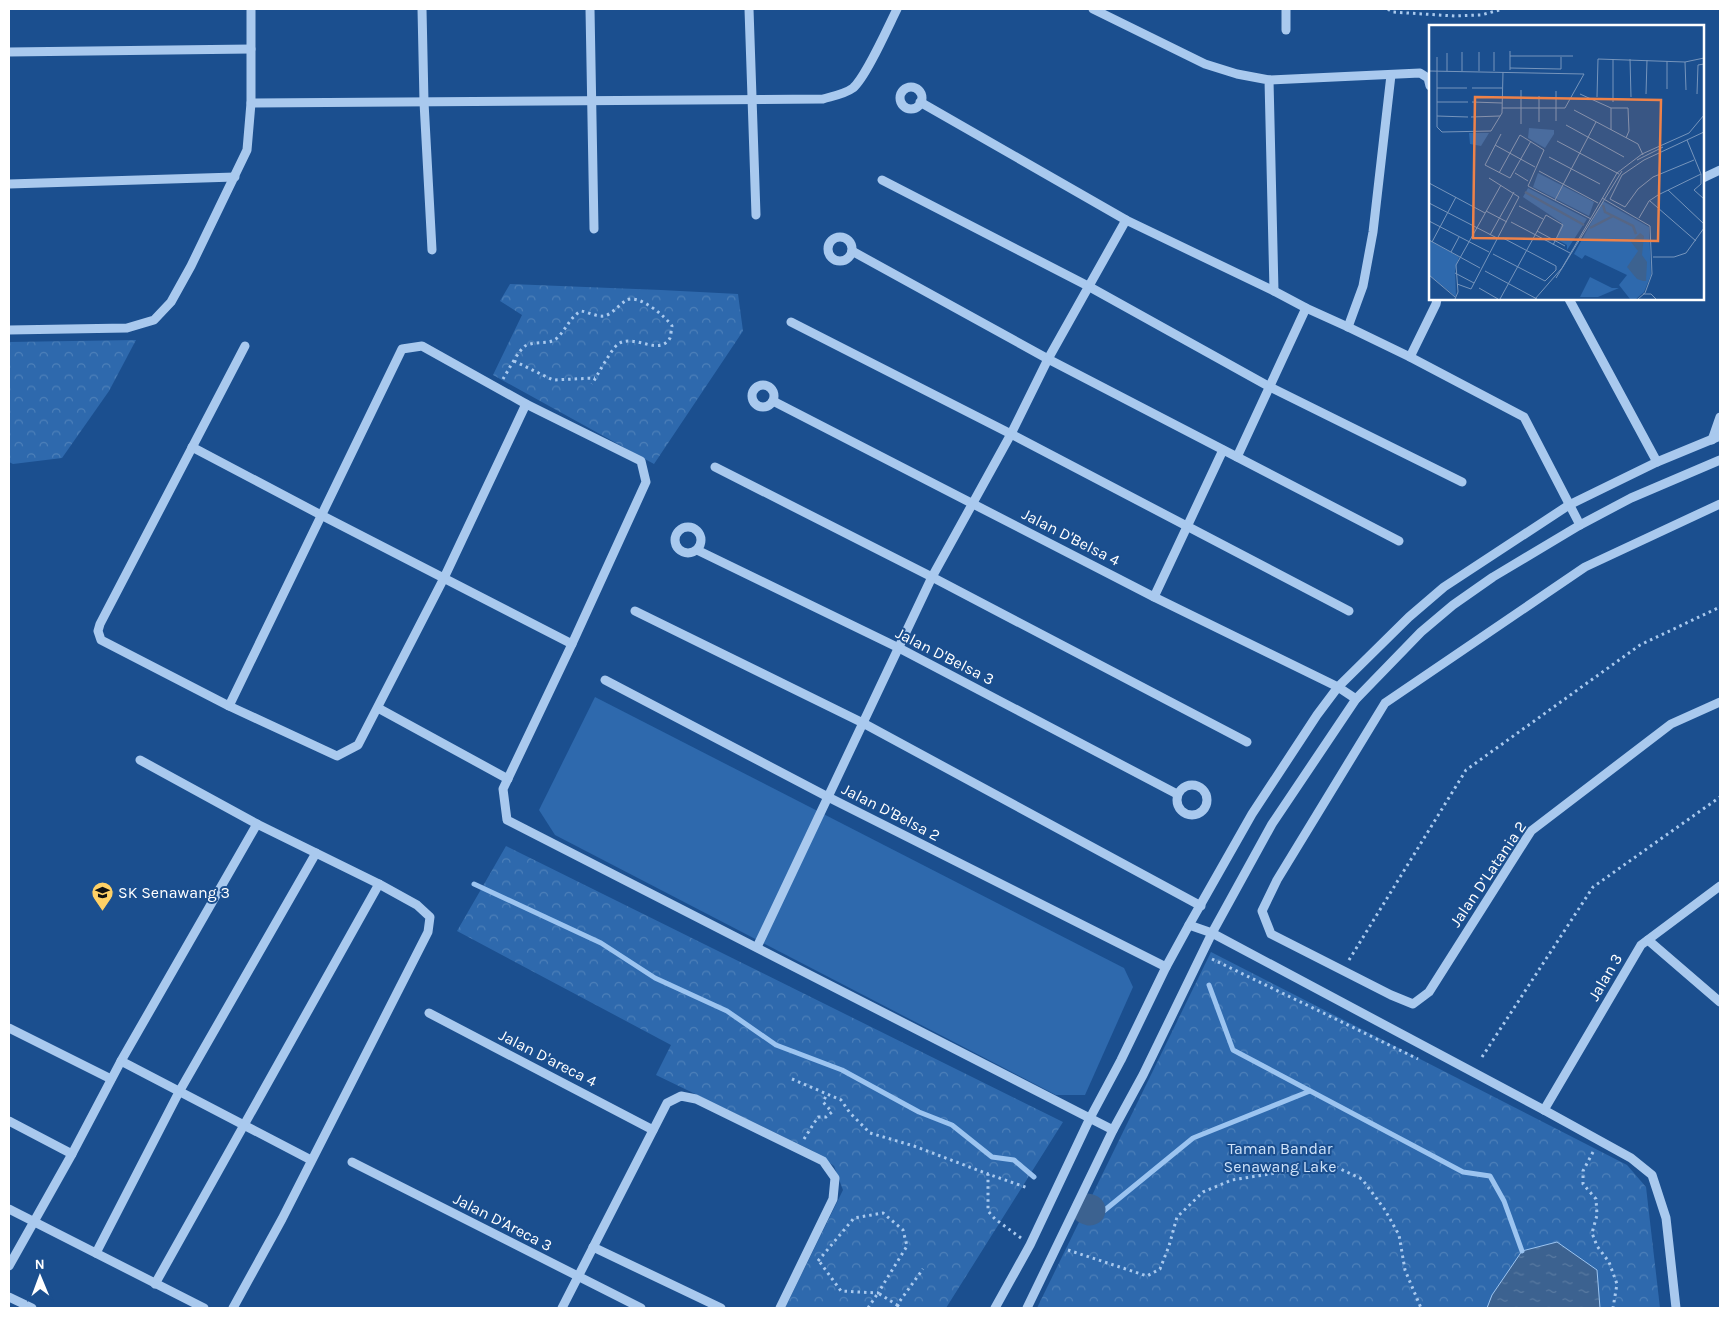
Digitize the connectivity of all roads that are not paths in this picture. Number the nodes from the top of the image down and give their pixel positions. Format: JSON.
{"nodes":[{"id":1,"x":251,"y":9,"type":"edge"},
{"id":2,"x":422,"y":9,"type":"edge"},
{"id":3,"x":590,"y":9,"type":"edge"},
{"id":4,"x":749,"y":9,"type":"edge"},
{"id":5,"x":897,"y":9,"type":"edge"},
{"id":6,"x":1092,"y":9,"type":"edge"},
{"id":7,"x":1286,"y":9,"type":"edge"},
{"id":8,"x":1286,"y":30,"type":"dead end"},
{"id":9,"x":251,"y":49,"type":"junction"},
{"id":10,"x":9,"y":52,"type":"edge"},
{"id":11,"x":1391,"y":75,"type":"junction"},
{"id":12,"x":1269,"y":80,"type":"junction"},
{"id":13,"x":1429,"y":82,"type":"edge"},
{"id":14,"x":752,"y":100,"type":"junction"},
{"id":15,"x":593,"y":101,"type":"junction"},
{"id":16,"x":424,"y":102,"type":"junction"},
{"id":17,"x":920,"y":102,"type":"dead end"},
{"id":18,"x":251,"y":103,"type":"junction"},
{"id":19,"x":1720,"y":170,"type":"edge"},
{"id":20,"x":235,"y":177,"type":"junction"},
{"id":21,"x":1704,"y":178,"type":"edge"},
{"id":22,"x":882,"y":180,"type":"dead end"},
{"id":23,"x":9,"y":184,"type":"edge"},
{"id":24,"x":756,"y":215,"type":"dead end"},
{"id":25,"x":1126,"y":220,"type":"junction"},
{"id":26,"x":594,"y":229,"type":"dead end"},
{"id":27,"x":432,"y":250,"type":"dead end"},
{"id":28,"x":852,"y":251,"type":"dead end"},
{"id":29,"x":1088,"y":286,"type":"junction"},
{"id":30,"x":1274,"y":291,"type":"junction"},
{"id":31,"x":1438,"y":300,"type":"edge"},
{"id":32,"x":1570,"y":300,"type":"edge"},
{"id":33,"x":1306,"y":308,"type":"junction"},
{"id":34,"x":791,"y":322,"type":"dead end"},
{"id":35,"x":1348,"y":327,"type":"junction"},
{"id":36,"x":9,"y":330,"type":"edge"},
{"id":37,"x":245,"y":346,"type":"dead end"},
{"id":38,"x":1410,"y":357,"type":"junction"},
{"id":39,"x":1048,"y":360,"type":"junction"},
{"id":40,"x":1270,"y":387,"type":"junction"},
{"id":41,"x":773,"y":402,"type":"dead end"},
{"id":42,"x":526,"y":404,"type":"junction"},
{"id":43,"x":1720,"y":417,"type":"edge"},
{"id":44,"x":1011,"y":434,"type":"junction"},
{"id":45,"x":1716,"y":438,"type":"edge"},
{"id":46,"x":192,"y":447,"type":"junction"},
{"id":47,"x":1223,"y":450,"type":"junction"},
{"id":48,"x":1237,"y":457,"type":"junction"},
{"id":49,"x":1720,"y":460,"type":"edge"},
{"id":50,"x":1657,"y":462,"type":"junction"},
{"id":51,"x":715,"y":467,"type":"dead end"},
{"id":52,"x":1462,"y":482,"type":"dead end"},
{"id":53,"x":974,"y":504,"type":"junction"},
{"id":54,"x":1720,"y":504,"type":"edge"},
{"id":55,"x":1568,"y":505,"type":"junction"},
{"id":56,"x":321,"y":515,"type":"junction"},
{"id":57,"x":1580,"y":525,"type":"junction"},
{"id":58,"x":1188,"y":527,"type":"junction"},
{"id":59,"x":1399,"y":541,"type":"dead end"},
{"id":60,"x":697,"y":550,"type":"dead end"},
{"id":61,"x":932,"y":577,"type":"junction"},
{"id":62,"x":444,"y":578,"type":"junction"},
{"id":63,"x":1154,"y":597,"type":"junction"},
{"id":64,"x":635,"y":611,"type":"dead end"},
{"id":65,"x":1349,"y":611,"type":"dead end"},
{"id":66,"x":572,"y":644,"type":"junction"},
{"id":67,"x":899,"y":648,"type":"junction"},
{"id":68,"x":605,"y":680,"type":"dead end"},
{"id":69,"x":1338,"y":687,"type":"junction"},
{"id":70,"x":1356,"y":699,"type":"junction"},
{"id":71,"x":1720,"y":702,"type":"edge"},
{"id":72,"x":229,"y":706,"type":"junction"},
{"id":73,"x":378,"y":708,"type":"junction"},
{"id":74,"x":863,"y":724,"type":"junction"},
{"id":75,"x":1247,"y":742,"type":"dead end"},
{"id":76,"x":140,"y":760,"type":"dead end"},
{"id":77,"x":508,"y":779,"type":"junction"},
{"id":78,"x":1177,"y":794,"type":"dead end"},
{"id":79,"x":828,"y":797,"type":"junction"},
{"id":80,"x":257,"y":824,"type":"junction"},
{"id":81,"x":316,"y":853,"type":"junction"},
{"id":82,"x":379,"y":884,"type":"junction"},
{"id":83,"x":1720,"y":886,"type":"edge"},
{"id":84,"x":1201,"y":906,"type":"junction"},
{"id":85,"x":1189,"y":925,"type":"junction"},
{"id":86,"x":1212,"y":933,"type":"junction"},
{"id":87,"x":1648,"y":940,"type":"junction"},
{"id":88,"x":757,"y":947,"type":"junction"},
{"id":89,"x":1166,"y":967,"type":"junction"},
{"id":90,"x":1720,"y":1002,"type":"edge"},
{"id":91,"x":429,"y":1014,"type":"dead end"},
{"id":92,"x":9,"y":1028,"type":"edge"},
{"id":93,"x":121,"y":1061,"type":"junction"},
{"id":94,"x":111,"y":1079,"type":"junction"},
{"id":95,"x":179,"y":1092,"type":"junction"},
{"id":96,"x":1544,"y":1110,"type":"junction"},
{"id":97,"x":1090,"y":1118,"type":"junction"},
{"id":98,"x":9,"y":1122,"type":"edge"},
{"id":99,"x":244,"y":1126,"type":"junction"},
{"id":100,"x":653,"y":1130,"type":"junction"},
{"id":101,"x":1113,"y":1130,"type":"junction"},
{"id":102,"x":72,"y":1154,"type":"junction"},
{"id":103,"x":311,"y":1160,"type":"junction"},
{"id":104,"x":352,"y":1162,"type":"dead end"},
{"id":105,"x":9,"y":1210,"type":"edge"},
{"id":106,"x":34,"y":1222,"type":"junction"},
{"id":107,"x":593,"y":1247,"type":"junction"},
{"id":108,"x":96,"y":1253,"type":"junction"},
{"id":109,"x":9,"y":1266,"type":"edge"},
{"id":110,"x":578,"y":1276,"type":"junction"},
{"id":111,"x":155,"y":1284,"type":"junction"},
{"id":112,"x":9,"y":1297,"type":"edge"},
{"id":113,"x":32,"y":1308,"type":"edge"},
{"id":114,"x":204,"y":1308,"type":"edge"},
{"id":115,"x":233,"y":1308,"type":"edge"},
{"id":116,"x":562,"y":1308,"type":"edge"},
{"id":117,"x":641,"y":1308,"type":"edge"},
{"id":118,"x":721,"y":1308,"type":"edge"},
{"id":119,"x":780,"y":1308,"type":"edge"},
{"id":120,"x":995,"y":1308,"type":"edge"},
{"id":121,"x":1027,"y":1308,"type":"edge"},
{"id":122,"x":1676,"y":1308,"type":"edge"}],
"edges":[{"from":1,"to":9,"type":"street"},
{"from":2,"to":16,"type":"street"},
{"from":3,"to":15,"type":"street"},
{"from":4,"to":14,"type":"street"},
{"from":5,"to":14,"type":"street"},
{"from":6,"to":12,"type":"street"},
{"from":7,"to":8,"type":"street"},
{"from":9,"to":10,"type":"street"},
{"from":9,"to":18,"type":"street"},
{"from":11,"to":12,"type":"street"},
{"from":11,"to":13,"type":"street"},
{"from":11,"to":35,"type":"street"},
{"from":12,"to":30,"type":"street"},
{"from":14,"to":15,"type":"street"},
{"from":14,"to":24,"type":"street"},
{"from":15,"to":16,"type":"street"},
{"from":15,"to":26,"type":"street"},
{"from":16,"to":18,"type":"street"},
{"from":16,"to":27,"type":"street"},
{"from":17,"to":25,"type":"street"},
{"from":18,"to":20,"type":"street"},
{"from":19,"to":21,"type":"street"},
{"from":20,"to":23,"type":"street"},
{"from":20,"to":36,"type":"street"},
{"from":22,"to":29,"type":"street"},
{"from":25,"to":29,"type":"street"},
{"from":25,"to":30,"type":"street"},
{"from":28,"to":39,"type":"street"},
{"from":29,"to":39,"type":"street"},
{"from":29,"to":40,"type":"street"},
{"from":30,"to":33,"type":"street"},
{"from":31,"to":38,"type":"street"},
{"from":32,"to":50,"type":"street"},
{"from":33,"to":35,"type":"street"},
{"from":33,"to":40,"type":"street"},
{"from":34,"to":44,"type":"street"},
{"from":35,"to":38,"type":"street"},
{"from":37,"to":46,"type":"street"},
{"from":38,"to":55,"type":"street"},
{"from":39,"to":44,"type":"street"},
{"from":39,"to":47,"type":"street"},
{"from":40,"to":48,"type":"street"},
{"from":40,"to":52,"type":"street"},
{"from":41,"to":53,"type":"street","name":"Jalan D'Belsa 4"},
{"from":42,"to":56,"type":"street"},
{"from":42,"to":62,"type":"street"},
{"from":42,"to":66,"type":"street"},
{"from":43,"to":45,"type":"street"},
{"from":44,"to":53,"type":"street"},
{"from":44,"to":58,"type":"street"},
{"from":45,"to":50,"type":"street"},
{"from":46,"to":56,"type":"street"},
{"from":46,"to":72,"type":"street"},
{"from":47,"to":48,"type":"street"},
{"from":47,"to":58,"type":"street"},
{"from":48,"to":59,"type":"street"},
{"from":49,"to":57,"type":"street"},
{"from":50,"to":55,"type":"street"},
{"from":51,"to":61,"type":"street"},
{"from":53,"to":61,"type":"street"},
{"from":53,"to":63,"type":"street","name":"Jalan D'Belsa 4"},
{"from":54,"to":71,"type":"street","name":"Jalan D’Latania 2"},
{"from":55,"to":57,"type":"street"},
{"from":55,"to":69,"type":"street"},
{"from":56,"to":62,"type":"street"},
{"from":56,"to":72,"type":"street"},
{"from":57,"to":70,"type":"street"},
{"from":58,"to":63,"type":"street"},
{"from":58,"to":65,"type":"street"},
{"from":60,"to":67,"type":"street","name":"Jalan D'Belsa 3"},
{"from":61,"to":67,"type":"street"},
{"from":61,"to":75,"type":"street"},
{"from":62,"to":66,"type":"street"},
{"from":62,"to":73,"type":"street"},
{"from":63,"to":69,"type":"street","name":"Jalan D'Belsa 4"},
{"from":64,"to":74,"type":"street"},
{"from":66,"to":77,"type":"street"},
{"from":67,"to":74,"type":"street"},
{"from":67,"to":78,"type":"street","name":"Jalan D'Belsa 3"},
{"from":68,"to":79,"type":"street","name":"Jalan D'Belsa 2"},
{"from":69,"to":70,"type":"street","name":"Jalan D'Belsa 4"},
{"from":69,"to":84,"type":"street"},
{"from":70,"to":86,"type":"street"},
{"from":72,"to":73,"type":"street"},
{"from":73,"to":77,"type":"street"},
{"from":74,"to":79,"type":"street"},
{"from":74,"to":84,"type":"street"},
{"from":76,"to":80,"type":"street"},
{"from":77,"to":88,"type":"street"},
{"from":79,"to":88,"type":"street"},
{"from":79,"to":89,"type":"street","name":"Jalan D'Belsa 2"},
{"from":80,"to":81,"type":"street"},
{"from":80,"to":93,"type":"street"},
{"from":81,"to":82,"type":"street"},
{"from":81,"to":95,"type":"street"},
{"from":82,"to":99,"type":"street"},
{"from":82,"to":103,"type":"street"},
{"from":83,"to":87,"type":"street","name":"Jalan 3"},
{"from":84,"to":85,"type":"street"},
{"from":85,"to":86,"type":"street"},
{"from":85,"to":89,"type":"street"},
{"from":86,"to":96,"type":"street"},
{"from":86,"to":101,"type":"street"},
{"from":87,"to":90,"type":"street"},
{"from":87,"to":96,"type":"street","name":"Jalan 3"},
{"from":88,"to":97,"type":"street"},
{"from":89,"to":97,"type":"street"},
{"from":91,"to":100,"type":"street","name":"Jalan D'areca 4"},
{"from":92,"to":94,"type":"street"},
{"from":93,"to":94,"type":"street"},
{"from":93,"to":95,"type":"street"},
{"from":94,"to":102,"type":"street"},
{"from":95,"to":99,"type":"street"},
{"from":95,"to":108,"type":"street"},
{"from":96,"to":122,"type":"street"},
{"from":97,"to":101,"type":"street"},
{"from":97,"to":120,"type":"street"},
{"from":98,"to":102,"type":"street"},
{"from":99,"to":103,"type":"street"},
{"from":99,"to":111,"type":"street"},
{"from":100,"to":107,"type":"street"},
{"from":100,"to":119,"type":"street"},
{"from":101,"to":121,"type":"street"},
{"from":102,"to":106,"type":"street"},
{"from":103,"to":115,"type":"street"},
{"from":104,"to":110,"type":"street","name":"Jalan D'Areca 3"},
{"from":105,"to":106,"type":"street"},
{"from":106,"to":108,"type":"street"},
{"from":106,"to":109,"type":"street"},
{"from":107,"to":110,"type":"street"},
{"from":107,"to":118,"type":"street"},
{"from":108,"to":111,"type":"street"},
{"from":110,"to":116,"type":"street"},
{"from":110,"to":117,"type":"street","name":"Jalan D'Areca 3"},
{"from":111,"to":114,"type":"street"},
{"from":112,"to":113,"type":"street"}]}
